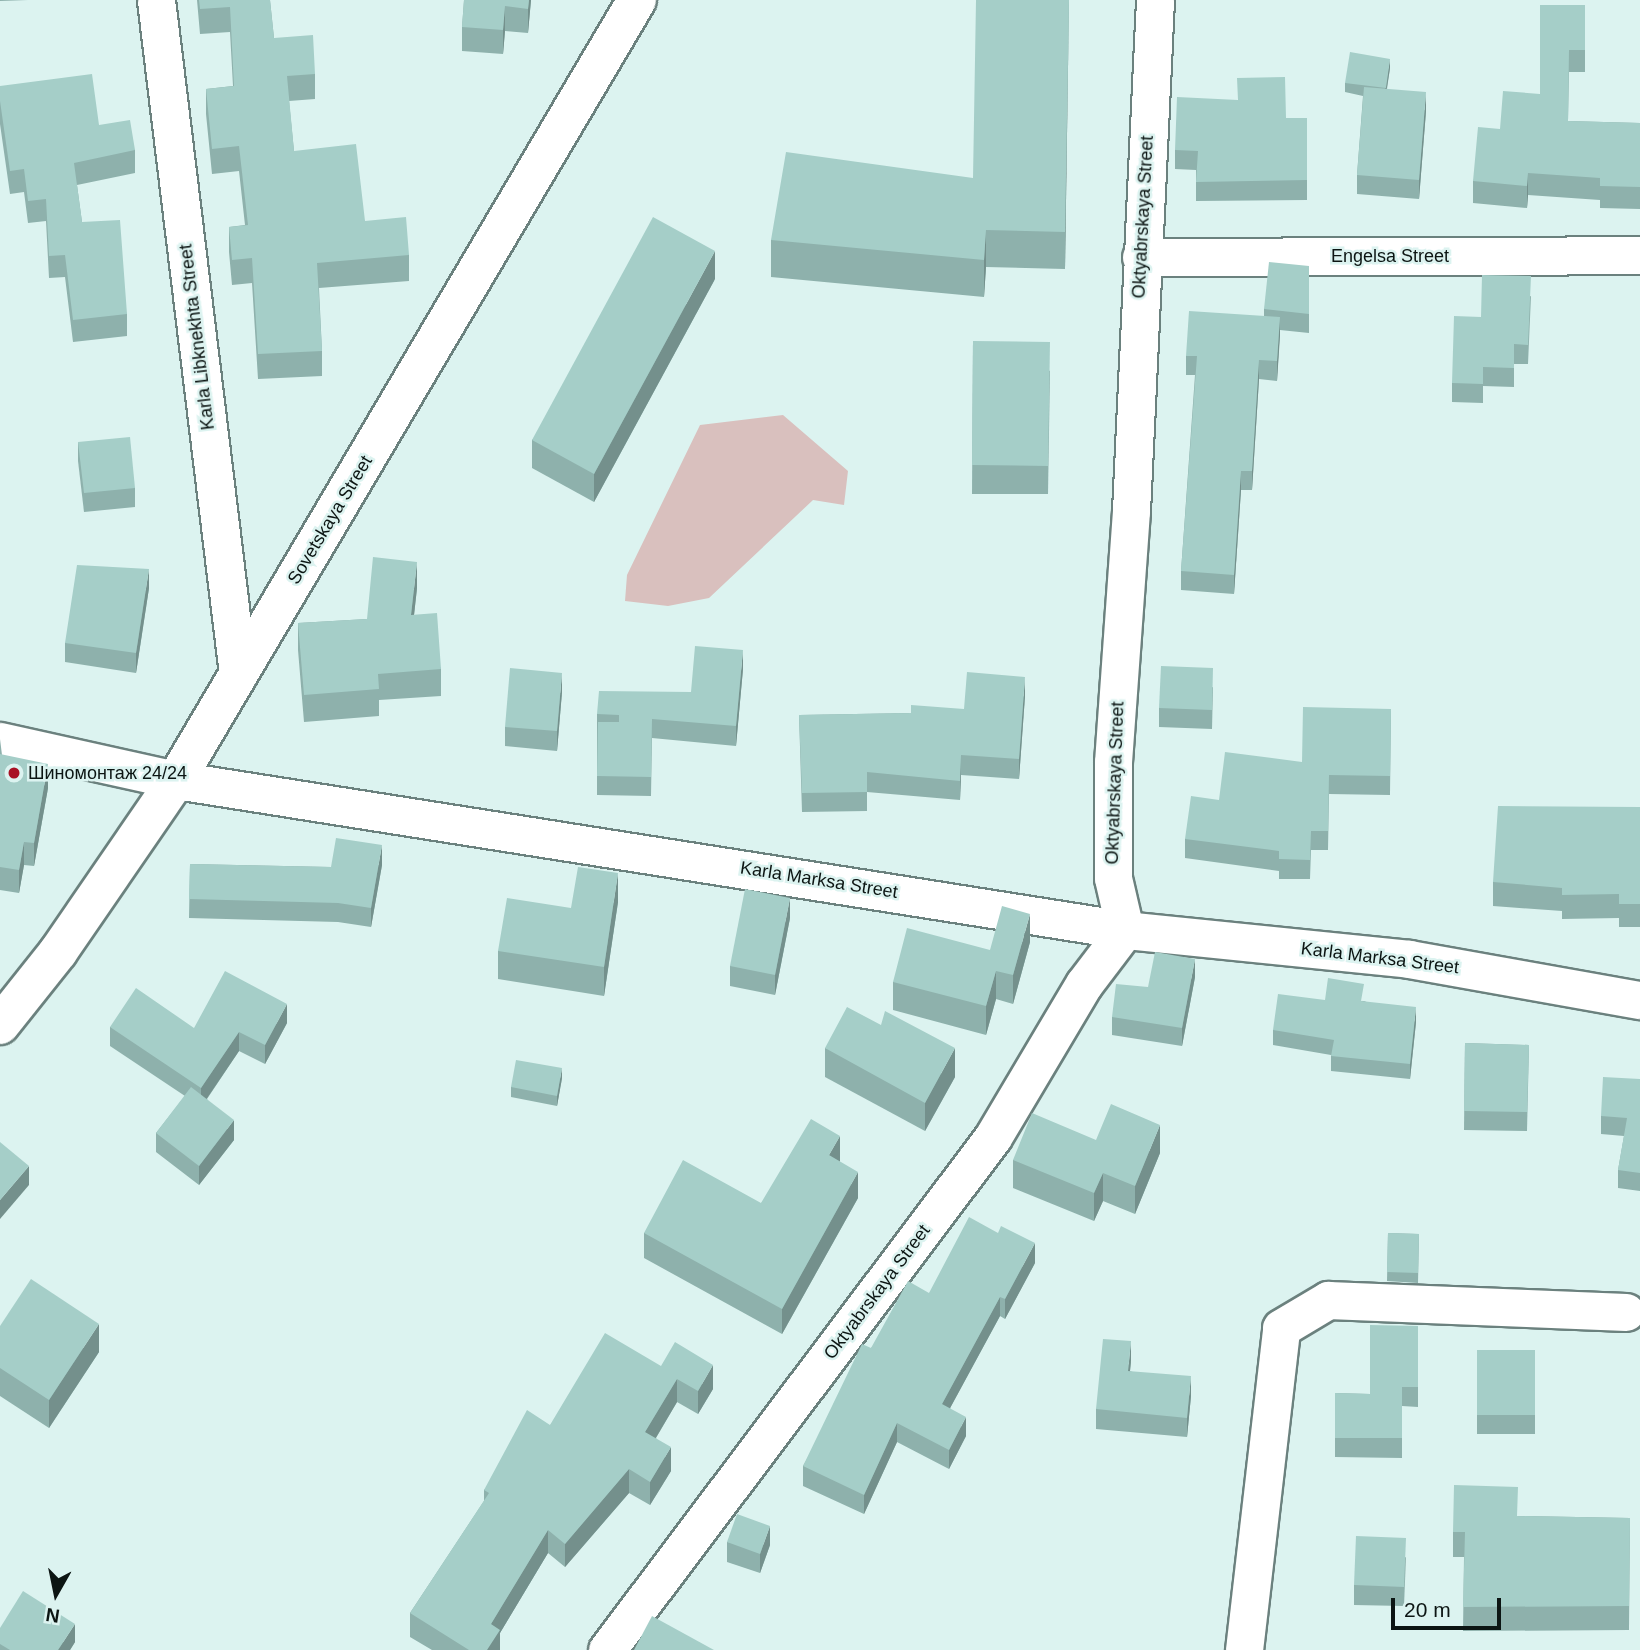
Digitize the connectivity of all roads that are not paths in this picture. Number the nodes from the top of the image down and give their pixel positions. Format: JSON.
{"nodes":[{"id":1,"x":156,"y":0,"type":"edge"},
{"id":2,"x":637,"y":0,"type":"edge"},
{"id":3,"x":1155,"y":0,"type":"edge"},
{"id":4,"x":1640,"y":255,"type":"edge"},
{"id":5,"x":1141,"y":257,"type":"junction"},
{"id":6,"x":238,"y":674,"type":"junction"},
{"id":7,"x":0,"y":741,"type":"edge"},
{"id":8,"x":176,"y":780,"type":"junction"},
{"id":9,"x":1125,"y":930,"type":"junction"},
{"id":10,"x":1640,"y":1000,"type":"edge"},
{"id":11,"x":0,"y":1025,"type":"edge"},
{"id":12,"x":1626,"y":1312,"type":"dead end"},
{"id":13,"x":607,"y":1650,"type":"edge"},
{"id":14,"x":1244,"y":1650,"type":"edge"}],
"edges":[{"from":1,"to":6,"type":"street","name":"Karla Libknekhta Street"},
{"from":2,"to":6,"type":"street","name":"Sovetskaya Street"},
{"from":3,"to":5,"type":"street","name":"Oktyabrskaya Street"},
{"from":4,"to":5,"type":"street","name":"Engelsa Street"},
{"from":5,"to":9,"type":"street","name":"Oktyabrskaya Street"},
{"from":6,"to":8,"type":"street","name":"Sovetskaya Street"},
{"from":7,"to":8,"type":"street","name":"Karla Marksa Street"},
{"from":8,"to":9,"type":"street","name":"Karla Marksa Street"},
{"from":8,"to":11,"type":"street","name":"Sovetskaya Street"},
{"from":9,"to":10,"type":"street","name":"Karla Marksa Street"},
{"from":9,"to":13,"type":"street","name":"Oktyabrskaya Street"},
{"from":12,"to":14,"type":"street"}]}
